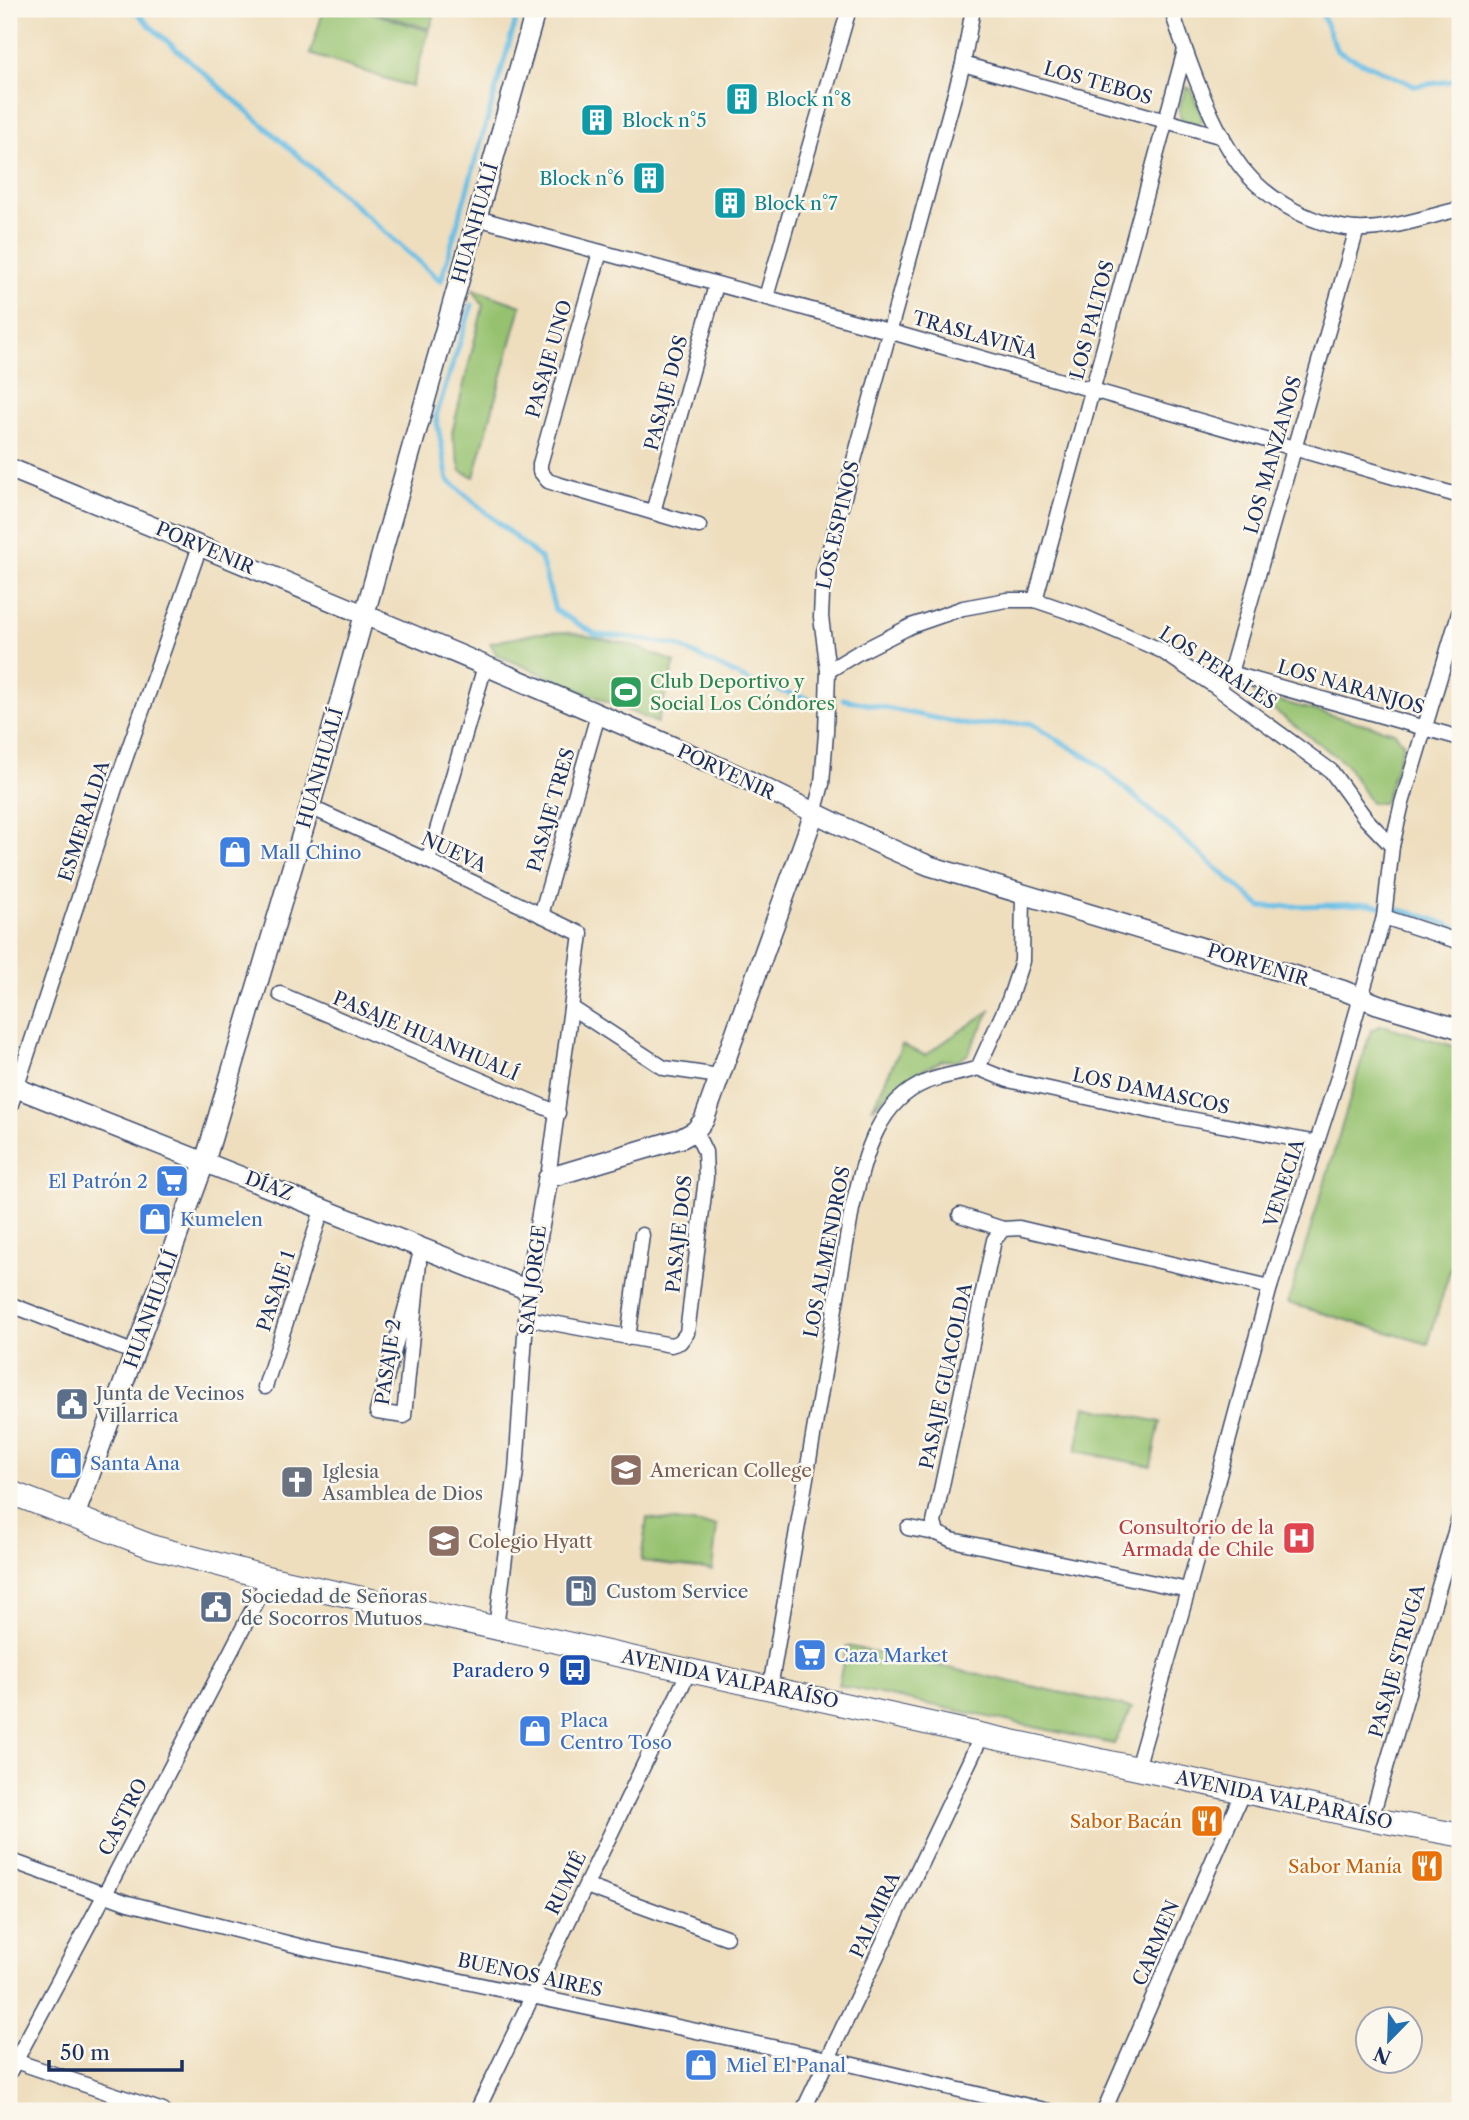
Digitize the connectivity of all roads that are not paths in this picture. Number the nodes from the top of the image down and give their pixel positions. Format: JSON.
{"nodes":[{"id":1,"x":536,"y":9,"type":"edge"},
{"id":2,"x":849,"y":9,"type":"edge"},
{"id":3,"x":973,"y":9,"type":"edge"},
{"id":4,"x":1171,"y":9,"type":"edge"},
{"id":5,"x":1185,"y":51,"type":"junction"},
{"id":6,"x":963,"y":64,"type":"junction"},
{"id":7,"x":1166,"y":122,"type":"junction"},
{"id":8,"x":1223,"y":137,"type":"junction"},
{"id":9,"x":1460,"y":209,"type":"edge"},
{"id":10,"x":477,"y":218,"type":"junction"},
{"id":11,"x":1357,"y":229,"type":"junction"},
{"id":12,"x":600,"y":252,"type":"junction"},
{"id":13,"x":716,"y":285,"type":"junction"},
{"id":14,"x":766,"y":297,"type":"junction"},
{"id":15,"x":888,"y":331,"type":"junction"},
{"id":16,"x":1093,"y":389,"type":"junction"},
{"id":17,"x":1296,"y":448,"type":"junction"},
{"id":18,"x":9,"y":468,"type":"edge"},
{"id":19,"x":1460,"y":496,"type":"edge"},
{"id":20,"x":653,"y":512,"type":"junction"},
{"id":21,"x":699,"y":526,"type":"dead end"},
{"id":22,"x":200,"y":546,"type":"junction"},
{"id":23,"x":1035,"y":600,"type":"junction"},
{"id":24,"x":1460,"y":610,"type":"edge"},
{"id":25,"x":363,"y":614,"type":"junction"},
{"id":26,"x":485,"y":666,"type":"junction"},
{"id":27,"x":828,"y":671,"type":"junction"},
{"id":28,"x":1230,"y":673,"type":"junction"},
{"id":29,"x":1216,"y":687,"type":"junction"},
{"id":30,"x":598,"y":715,"type":"junction"},
{"id":31,"x":1424,"y":727,"type":"junction"},
{"id":32,"x":1460,"y":738,"type":"edge"},
{"id":33,"x":310,"y":807,"type":"junction"},
{"id":34,"x":814,"y":814,"type":"junction"},
{"id":35,"x":1392,"y":846,"type":"junction"},
{"id":36,"x":428,"y":861,"type":"junction"},
{"id":37,"x":1023,"y":893,"type":"junction"},
{"id":38,"x":541,"y":915,"type":"junction"},
{"id":39,"x":1384,"y":917,"type":"junction"},
{"id":40,"x":581,"y":934,"type":"joint"},
{"id":41,"x":1460,"y":942,"type":"edge"},
{"id":42,"x":280,"y":994,"type":"dead end"},
{"id":43,"x":1361,"y":998,"type":"junction"},
{"id":44,"x":572,"y":1008,"type":"junction"},
{"id":45,"x":1460,"y":1029,"type":"edge"},
{"id":46,"x":978,"y":1068,"type":"junction"},
{"id":47,"x":719,"y":1076,"type":"junction"},
{"id":48,"x":12,"y":1087,"type":"edge"},
{"id":49,"x":9,"y":1110,"type":"edge"},
{"id":50,"x":558,"y":1113,"type":"junction"},
{"id":51,"x":695,"y":1130,"type":"junction"},
{"id":52,"x":1317,"y":1143,"type":"junction"},
{"id":53,"x":205,"y":1161,"type":"junction"},
{"id":54,"x":548,"y":1178,"type":"junction"},
{"id":55,"x":323,"y":1208,"type":"junction"},
{"id":56,"x":960,"y":1216,"type":"dead end"},
{"id":57,"x":1003,"y":1229,"type":"junction"},
{"id":58,"x":642,"y":1235,"type":"dead end"},
{"id":59,"x":421,"y":1256,"type":"junction"},
{"id":60,"x":1270,"y":1287,"type":"junction"},
{"id":61,"x":528,"y":1290,"type":"junction"},
{"id":62,"x":9,"y":1304,"type":"edge"},
{"id":63,"x":526,"y":1318,"type":"junction"},
{"id":64,"x":628,"y":1338,"type":"junction"},
{"id":65,"x":135,"y":1353,"type":"junction"},
{"id":66,"x":265,"y":1387,"type":"dead end"},
{"id":67,"x":9,"y":1492,"type":"edge"},
{"id":68,"x":1460,"y":1515,"type":"edge"},
{"id":69,"x":74,"y":1518,"type":"junction"},
{"id":70,"x":908,"y":1528,"type":"dead end"},
{"id":71,"x":937,"y":1533,"type":"junction"},
{"id":72,"x":269,"y":1578,"type":"junction"},
{"id":73,"x":1188,"y":1590,"type":"junction"},
{"id":74,"x":496,"y":1628,"type":"junction"},
{"id":75,"x":689,"y":1671,"type":"junction"},
{"id":76,"x":770,"y":1688,"type":"junction"},
{"id":77,"x":982,"y":1735,"type":"junction"},
{"id":78,"x":1137,"y":1768,"type":"junction"},
{"id":79,"x":1243,"y":1791,"type":"junction"},
{"id":80,"x":1371,"y":1819,"type":"junction"},
{"id":81,"x":1460,"y":1835,"type":"edge"},
{"id":82,"x":9,"y":1860,"type":"edge"},
{"id":83,"x":586,"y":1886,"type":"junction"},
{"id":84,"x":104,"y":1896,"type":"junction"},
{"id":85,"x":726,"y":1937,"type":"dead end"},
{"id":86,"x":533,"y":1996,"type":"junction"},
{"id":87,"x":828,"y":2059,"type":"junction"},
{"id":88,"x":12,"y":2067,"type":"edge"},
{"id":89,"x":163,"y":2111,"type":"edge"},
{"id":90,"x":477,"y":2111,"type":"edge"},
{"id":91,"x":803,"y":2111,"type":"edge"},
{"id":92,"x":1049,"y":2111,"type":"edge"},
{"id":93,"x":1104,"y":2111,"type":"edge"}],
"edges":[{"from":1,"to":10,"type":"street","name":"HUANHUALÍ"},
{"from":2,"to":14,"type":"street"},
{"from":3,"to":6,"type":"street","name":"LOS ESPINOS"},
{"from":4,"to":5,"type":"street"},
{"from":5,"to":7,"type":"street","name":"LOS PALTOS"},
{"from":5,"to":8,"type":"street"},
{"from":6,"to":7,"type":"street","name":"LOS TEBOS"},
{"from":6,"to":15,"type":"street","name":"LOS ESPINOS"},
{"from":7,"to":8,"type":"street","name":"LOS TEBOS"},
{"from":7,"to":16,"type":"street","name":"LOS PALTOS"},
{"from":8,"to":11,"type":"street"},
{"from":9,"to":11,"type":"street"},
{"from":10,"to":12,"type":"street","name":"TRASLAVIÑA"},
{"from":10,"to":25,"type":"street","name":"HUANHUALÍ"},
{"from":11,"to":17,"type":"street","name":"LOS MANZANOS"},
{"from":12,"to":13,"type":"street","name":"TRASLAVIÑA"},
{"from":12,"to":20,"type":"street","name":"PASAJE UNO"},
{"from":13,"to":14,"type":"street","name":"TRASLAVIÑA"},
{"from":13,"to":20,"type":"street","name":"PASAJE DOS"},
{"from":14,"to":15,"type":"street","name":"TRASLAVIÑA"},
{"from":15,"to":16,"type":"street","name":"TRASLAVIÑA"},
{"from":15,"to":27,"type":"street","name":"LOS ESPINOS"},
{"from":16,"to":17,"type":"street","name":"TRASLAVIÑA"},
{"from":16,"to":23,"type":"street","name":"LOS PALTOS"},
{"from":17,"to":19,"type":"street","name":"TRASLAVIÑA"},
{"from":17,"to":28,"type":"street","name":"LOS MANZANOS"},
{"from":18,"to":22,"type":"street","name":"PORVENIR"},
{"from":20,"to":21,"type":"street"},
{"from":22,"to":25,"type":"street","name":"PORVENIR"},
{"from":22,"to":48,"type":"street","name":"ESMERALDA"},
{"from":23,"to":27,"type":"street","name":"LOS PERALES"},
{"from":23,"to":29,"type":"street","name":"LOS PERALES"},
{"from":24,"to":31,"type":"street","name":"VENECIA"},
{"from":25,"to":26,"type":"street","name":"PORVENIR"},
{"from":25,"to":33,"type":"street","name":"HUANHUALÍ"},
{"from":26,"to":30,"type":"street","name":"PORVENIR"},
{"from":26,"to":36,"type":"street"},
{"from":27,"to":34,"type":"street","name":"LOS ESPINOS"},
{"from":28,"to":29,"type":"street","name":"LOS MANZANOS"},
{"from":28,"to":31,"type":"street","name":"LOS NARANJOS"},
{"from":29,"to":35,"type":"street","name":"LOS PERALES"},
{"from":30,"to":34,"type":"street","name":"PORVENIR"},
{"from":30,"to":38,"type":"street","name":"PASAJE TRES"},
{"from":31,"to":32,"type":"street","name":"LOS NARANJOS"},
{"from":31,"to":35,"type":"street","name":"VENECIA"},
{"from":33,"to":36,"type":"street","name":"NUEVA"},
{"from":33,"to":53,"type":"street","name":"HUANHUALÍ"},
{"from":34,"to":37,"type":"street","name":"PORVENIR"},
{"from":34,"to":47,"type":"street","name":"LOS ESPINOS"},
{"from":35,"to":39,"type":"street","name":"VENECIA"},
{"from":36,"to":38,"type":"street","name":"NUEVA"},
{"from":37,"to":43,"type":"street","name":"PORVENIR"},
{"from":37,"to":46,"type":"street"},
{"from":38,"to":40,"type":"street","name":"NUEVA"},
{"from":39,"to":41,"type":"street"},
{"from":39,"to":43,"type":"street","name":"VENECIA"},
{"from":40,"to":44,"type":"street","name":"SAN JORGE"},
{"from":42,"to":50,"type":"street","name":"PASAJE HUANHUALÍ"},
{"from":43,"to":45,"type":"street","name":"PORVENIR"},
{"from":43,"to":52,"type":"street","name":"VENECIA"},
{"from":44,"to":47,"type":"street"},
{"from":44,"to":50,"type":"street","name":"SAN JORGE"},
{"from":46,"to":52,"type":"street","name":"LOS DAMASCOS"},
{"from":46,"to":76,"type":"street","name":"LOS ALMENDROS"},
{"from":47,"to":51,"type":"street","name":"LOS ESPINOS"},
{"from":48,"to":49,"type":"street","name":"ESMERALDA"},
{"from":48,"to":53,"type":"street","name":"DÍAZ"},
{"from":50,"to":54,"type":"street","name":"SAN JORGE"},
{"from":51,"to":54,"type":"street"},
{"from":51,"to":64,"type":"street","name":"PASAJE DOS"},
{"from":52,"to":60,"type":"street","name":"VENECIA"},
{"from":53,"to":55,"type":"street","name":"DÍAZ"},
{"from":53,"to":65,"type":"street","name":"HUANHUALÍ"},
{"from":54,"to":61,"type":"street","name":"SAN JORGE"},
{"from":55,"to":59,"type":"street","name":"DÍAZ"},
{"from":55,"to":66,"type":"street","name":"PASAJE 1"},
{"from":56,"to":57,"type":"street"},
{"from":57,"to":60,"type":"street"},
{"from":57,"to":71,"type":"street","name":"PASAJE GUACOLDA"},
{"from":58,"to":64,"type":"street"},
{"from":59,"to":59,"type":"street","name":"PASAJE 2"},
{"from":59,"to":61,"type":"street","name":"DÍAZ"},
{"from":60,"to":73,"type":"street","name":"VENECIA"},
{"from":61,"to":63,"type":"street","name":"SAN JORGE"},
{"from":62,"to":65,"type":"street"},
{"from":63,"to":64,"type":"street"},
{"from":63,"to":74,"type":"street","name":"SAN JORGE"},
{"from":65,"to":69,"type":"street","name":"HUANHUALÍ"},
{"from":67,"to":69,"type":"main road","name":"AVENIDA VALPARAÍSO"},
{"from":68,"to":80,"type":"street","name":"PASAJE STRUGA"},
{"from":69,"to":72,"type":"main road","name":"AVENIDA VALPARAÍSO"},
{"from":70,"to":71,"type":"street"},
{"from":71,"to":73,"type":"street"},
{"from":72,"to":74,"type":"main road","name":"AVENIDA VALPARAÍSO"},
{"from":72,"to":84,"type":"street","name":"CASTRO"},
{"from":73,"to":78,"type":"street","name":"VENECIA"},
{"from":74,"to":75,"type":"main road","name":"AVENIDA VALPARAÍSO"},
{"from":75,"to":76,"type":"main road","name":"AVENIDA VALPARAÍSO"},
{"from":75,"to":83,"type":"street","name":"RUMIÉ"},
{"from":76,"to":77,"type":"main road","name":"AVENIDA VALPARAÍSO"},
{"from":77,"to":78,"type":"main road","name":"AVENIDA VALPARAÍSO"},
{"from":77,"to":87,"type":"street","name":"PALMIRA"},
{"from":78,"to":79,"type":"main road","name":"AVENIDA VALPARAÍSO"},
{"from":79,"to":80,"type":"main road","name":"AVENIDA VALPARAÍSO"},
{"from":79,"to":93,"type":"street","name":"CARMEN"},
{"from":80,"to":81,"type":"main road","name":"AVENIDA VALPARAÍSO"},
{"from":82,"to":84,"type":"street","name":"BUENOS AIRES"},
{"from":83,"to":85,"type":"street"},
{"from":83,"to":86,"type":"street","name":"RUMIÉ"},
{"from":84,"to":86,"type":"street","name":"BUENOS AIRES"},
{"from":84,"to":88,"type":"street","name":"CASTRO"},
{"from":86,"to":87,"type":"street","name":"BUENOS AIRES"},
{"from":86,"to":90,"type":"street","name":"RUMIÉ"},
{"from":87,"to":91,"type":"street","name":"PALMIRA"},
{"from":87,"to":92,"type":"street","name":"BUENOS AIRES"},
{"from":88,"to":89,"type":"street"}]}
